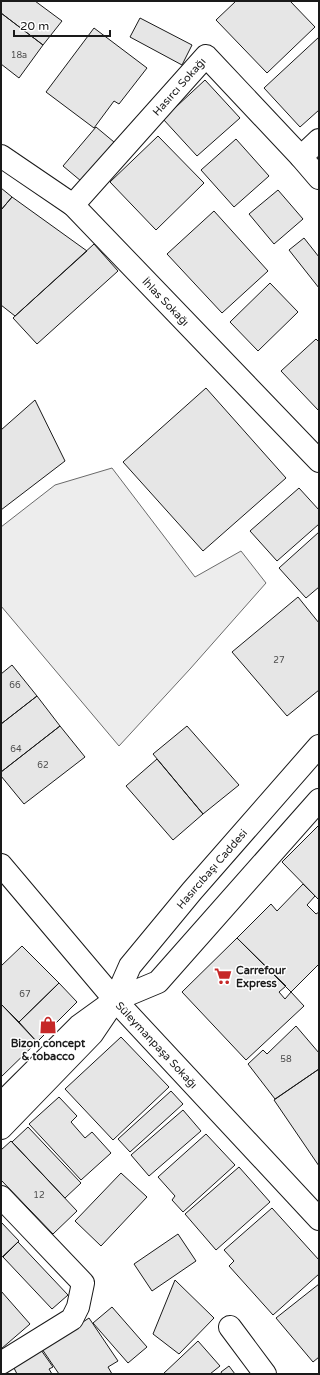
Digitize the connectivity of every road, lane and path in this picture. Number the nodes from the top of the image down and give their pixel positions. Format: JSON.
{"nodes":[{"id":1,"x":319,"y":140,"type":"edge"},
{"id":2,"x":1,"y":156,"type":"edge"},
{"id":3,"x":301,"y":157,"type":"junction"},
{"id":4,"x":319,"y":178,"type":"edge"},
{"id":5,"x":73,"y":205,"type":"junction"},
{"id":6,"x":319,"y":461,"type":"edge"},
{"id":7,"x":319,"y":746,"type":"edge"},
{"id":8,"x":319,"y":800,"type":"edge"},
{"id":9,"x":1,"y":865,"type":"edge"},
{"id":10,"x":115,"y":1000,"type":"junction"},
{"id":11,"x":1,"y":1104,"type":"edge"},
{"id":12,"x":1,"y":1128,"type":"edge"},
{"id":13,"x":1,"y":1197,"type":"edge"},
{"id":14,"x":319,"y":1218,"type":"edge"},
{"id":15,"x":230,"y":1327,"type":"dead end"},
{"id":16,"x":1,"y":1363,"type":"edge"},
{"id":17,"x":265,"y":1374,"type":"edge"}],
"edges":[{"from":1,"to":3,"type":"street"},
{"from":2,"to":5,"type":"street","name":"İhlas Sokağı"},
{"from":3,"to":4,"type":"street","name":"Hasırcı Sokağı"},
{"from":3,"to":5,"type":"street","name":"Hasırcı Sokağı"},
{"from":5,"to":6,"type":"street","name":"İhlas Sokağı"},
{"from":7,"to":10,"type":"street","name":"Hasırcıbaşı Caddesi"},
{"from":8,"to":10,"type":"street"},
{"from":9,"to":10,"type":"street","name":"Süleymanpaşa Sokağı"},
{"from":10,"to":11,"type":"street"},
{"from":10,"to":12,"type":"street","name":"Hasırcıbaşı Caddesi"},
{"from":10,"to":14,"type":"street","name":"Süleymanpaşa Sokağı"},
{"from":13,"to":16,"type":"street"},
{"from":15,"to":17,"type":"street"}]}
